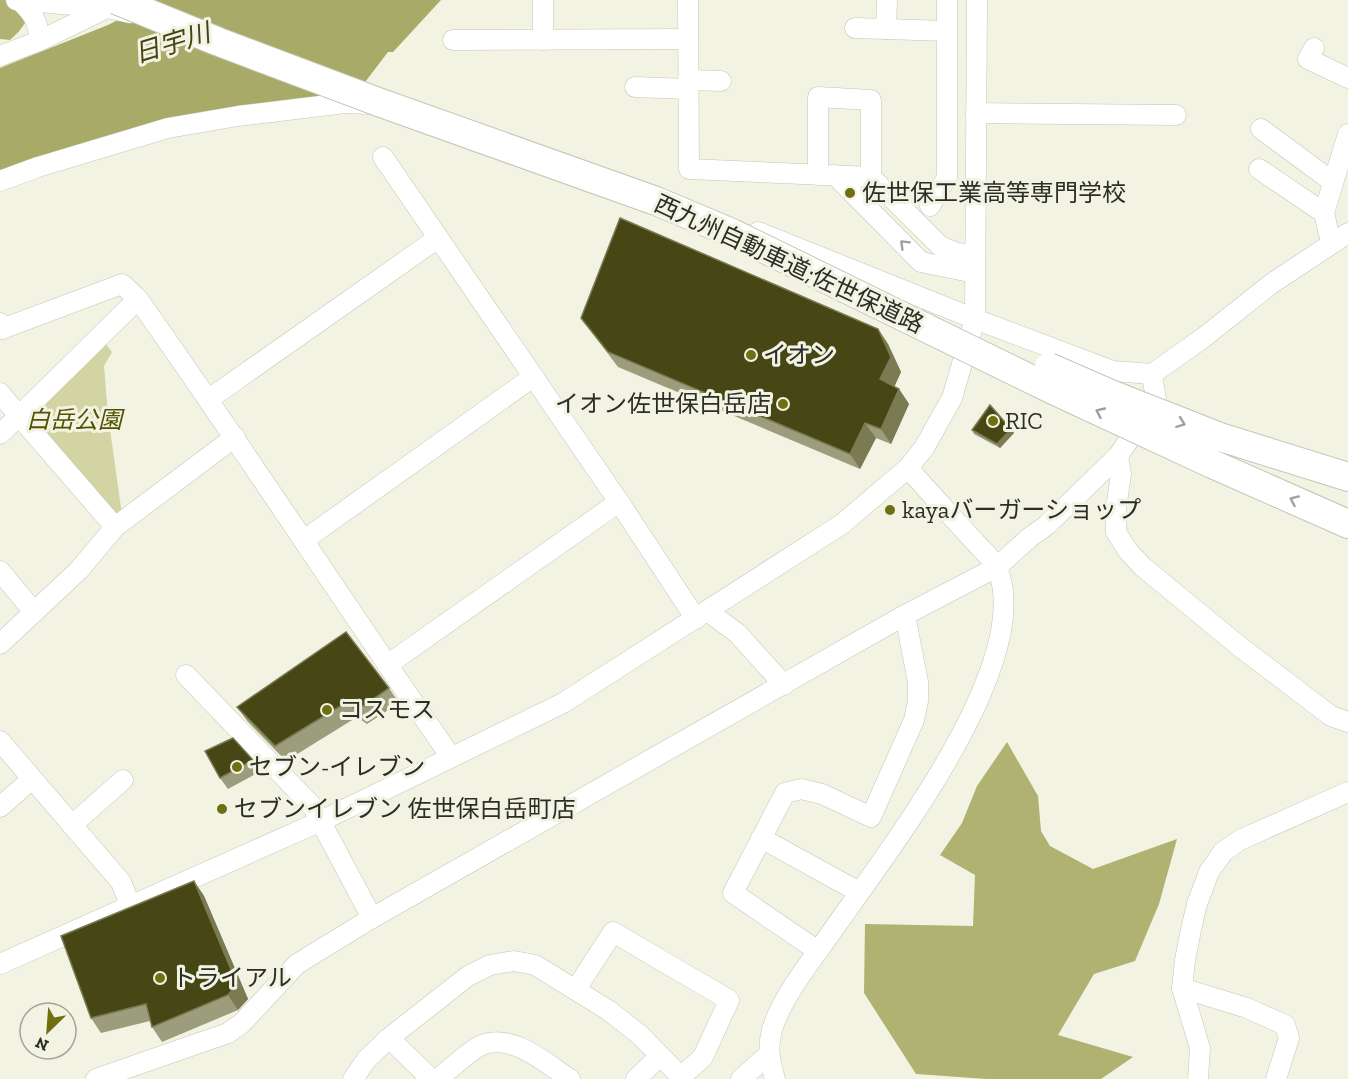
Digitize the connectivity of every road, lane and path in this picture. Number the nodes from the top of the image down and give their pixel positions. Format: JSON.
{"nodes":[{"id":1,"x":17,"y":0,"type":"edge"},
{"id":2,"x":158,"y":0,"type":"edge"},
{"id":3,"x":543,"y":0,"type":"edge"},
{"id":4,"x":688,"y":0,"type":"edge"},
{"id":5,"x":887,"y":0,"type":"edge"},
{"id":6,"x":947,"y":0,"type":"edge"},
{"id":7,"x":977,"y":0,"type":"edge"},
{"id":8,"x":120,"y":5,"type":"edge"},
{"id":9,"x":855,"y":28,"type":"dead end"},
{"id":10,"x":886,"y":29,"type":"junction"},
{"id":11,"x":947,"y":31,"type":"junction"},
{"id":12,"x":688,"y":39,"type":"junction"},
{"id":13,"x":453,"y":40,"type":"dead end"},
{"id":14,"x":543,"y":40,"type":"junction"},
{"id":15,"x":39,"y":41,"type":"junction"},
{"id":16,"x":1314,"y":48,"type":"dead end"},
{"id":17,"x":0,"y":56,"type":"edge"},
{"id":18,"x":1348,"y":78,"type":"edge"},
{"id":19,"x":721,"y":81,"type":"dead end"},
{"id":20,"x":688,"y":85,"type":"junction"},
{"id":21,"x":635,"y":87,"type":"dead end"},
{"id":22,"x":427,"y":108,"type":"junction"},
{"id":23,"x":976,"y":113,"type":"junction"},
{"id":24,"x":1176,"y":115,"type":"dead end"},
{"id":25,"x":1261,"y":129,"type":"dead end"},
{"id":26,"x":1348,"y":134,"type":"edge"},
{"id":27,"x":383,"y":158,"type":"dead end"},
{"id":28,"x":1259,"y":170,"type":"dead end"},
{"id":29,"x":826,"y":175,"type":"junction"},
{"id":30,"x":871,"y":177,"type":"junction"},
{"id":31,"x":0,"y":181,"type":"edge"},
{"id":32,"x":1333,"y":182,"type":"junction"},
{"id":33,"x":930,"y":206,"type":"dead end"},
{"id":34,"x":1324,"y":213,"type":"junction"},
{"id":35,"x":438,"y":238,"type":"junction"},
{"id":36,"x":1340,"y":238,"type":"edge"},
{"id":37,"x":975,"y":264,"type":"junction"},
{"id":38,"x":138,"y":299,"type":"junction"},
{"id":39,"x":975,"y":319,"type":"junction"},
{"id":40,"x":1,"y":327,"type":"edge"},
{"id":41,"x":1152,"y":374,"type":"junction"},
{"id":42,"x":533,"y":377,"type":"junction"},
{"id":43,"x":0,"y":393,"type":"edge"},
{"id":44,"x":209,"y":399,"type":"junction"},
{"id":45,"x":19,"y":416,"type":"junction"},
{"id":46,"x":0,"y":434,"type":"edge"},
{"id":47,"x":235,"y":437,"type":"junction"},
{"id":48,"x":1118,"y":456,"type":"junction"},
{"id":49,"x":908,"y":468,"type":"junction"},
{"id":50,"x":1348,"y":477,"type":"edge"},
{"id":51,"x":619,"y":502,"type":"junction"},
{"id":52,"x":1348,"y":524,"type":"edge"},
{"id":53,"x":115,"y":527,"type":"junction"},
{"id":54,"x":304,"y":540,"type":"junction"},
{"id":55,"x":997,"y":567,"type":"junction"},
{"id":56,"x":0,"y":570,"type":"edge"},
{"id":57,"x":34,"y":612,"type":"junction"},
{"id":58,"x":701,"y":615,"type":"junction"},
{"id":59,"x":906,"y":615,"type":"junction"},
{"id":60,"x":0,"y":644,"type":"edge"},
{"id":61,"x":387,"y":665,"type":"junction"},
{"id":62,"x":186,"y":675,"type":"dead end"},
{"id":63,"x":784,"y":685,"type":"junction"},
{"id":64,"x":1348,"y":722,"type":"edge"},
{"id":65,"x":0,"y":741,"type":"edge"},
{"id":66,"x":451,"y":757,"type":"junction"},
{"id":67,"x":32,"y":779,"type":"junction"},
{"id":68,"x":123,"y":780,"type":"dead end"},
{"id":69,"x":1348,"y":792,"type":"edge"},
{"id":70,"x":0,"y":807,"type":"edge"},
{"id":71,"x":321,"y":821,"type":"junction"},
{"id":72,"x":72,"y":825,"type":"junction"},
{"id":73,"x":761,"y":838,"type":"junction"},
{"id":74,"x":859,"y":892,"type":"junction"},
{"id":75,"x":131,"y":907,"type":"junction"},
{"id":76,"x":372,"y":918,"type":"junction"},
{"id":77,"x":818,"y":951,"type":"junction"},
{"id":78,"x":0,"y":964,"type":"edge"},
{"id":79,"x":1182,"y":988,"type":"junction"},
{"id":80,"x":576,"y":989,"type":"junction"},
{"id":81,"x":388,"y":1038,"type":"junction"},
{"id":82,"x":768,"y":1055,"type":"junction"},
{"id":83,"x":660,"y":1056,"type":"junction"},
{"id":84,"x":682,"y":1078,"type":"edge"},
{"id":85,"x":96,"y":1079,"type":"edge"},
{"id":86,"x":353,"y":1079,"type":"edge"},
{"id":87,"x":431,"y":1079,"type":"edge"},
{"id":88,"x":438,"y":1079,"type":"edge"},
{"id":89,"x":570,"y":1079,"type":"edge"},
{"id":90,"x":636,"y":1079,"type":"edge"},
{"id":91,"x":741,"y":1079,"type":"edge"},
{"id":92,"x":775,"y":1079,"type":"edge"},
{"id":93,"x":1198,"y":1079,"type":"edge"},
{"id":94,"x":1276,"y":1079,"type":"edge"}],
"edges":[{"from":1,"to":8,"type":"street"},
{"from":1,"to":15,"type":"street"},
{"from":2,"to":50,"type":"highway","name":"西九州自動車道;佐世保道路","one_way":true,"bridge":true},
{"from":3,"to":14,"type":"street"},
{"from":4,"to":12,"type":"street"},
{"from":5,"to":10,"type":"street"},
{"from":6,"to":11,"type":"street"},
{"from":7,"to":23,"type":"street"},
{"from":8,"to":15,"type":"street"},
{"from":8,"to":22,"type":"street","bridge":true},
{"from":52,"to":8,"type":"highway","name":"西九州自動車道;佐世保道路","one_way":true,"bridge":true},
{"from":9,"to":10,"type":"street"},
{"from":10,"to":11,"type":"street"},
{"from":11,"to":33,"type":"street"},
{"from":12,"to":14,"type":"street"},
{"from":12,"to":20,"type":"street"},
{"from":13,"to":14,"type":"street"},
{"from":15,"to":17,"type":"street"},
{"from":16,"to":18,"type":"street"},
{"from":19,"to":20,"type":"street"},
{"from":20,"to":21,"type":"street"},
{"from":20,"to":29,"type":"street"},
{"from":22,"to":31,"type":"street"},
{"from":22,"to":39,"type":"street"},
{"from":23,"to":24,"type":"street"},
{"from":23,"to":37,"type":"street"},
{"from":25,"to":32,"type":"street"},
{"from":26,"to":32,"type":"street"},
{"from":27,"to":35,"type":"street"},
{"from":28,"to":34,"type":"street"},
{"from":29,"to":30,"type":"street"},
{"from":29,"to":30,"type":"street"},
{"from":37,"to":29,"type":"street","one_way":true},
{"from":30,"to":37,"type":"street"},
{"from":32,"to":34,"type":"street"},
{"from":34,"to":36,"type":"street"},
{"from":35,"to":42,"type":"street"},
{"from":35,"to":44,"type":"street"},
{"from":36,"to":41,"type":"street"},
{"from":37,"to":39,"type":"street"},
{"from":38,"to":40,"type":"street"},
{"from":38,"to":44,"type":"street"},
{"from":38,"to":45,"type":"street"},
{"from":39,"to":41,"type":"street"},
{"from":39,"to":49,"type":"street"},
{"from":41,"to":48,"type":"street"},
{"from":42,"to":51,"type":"street"},
{"from":42,"to":54,"type":"street"},
{"from":43,"to":45,"type":"street"},
{"from":44,"to":47,"type":"street"},
{"from":45,"to":46,"type":"street"},
{"from":45,"to":53,"type":"street"},
{"from":47,"to":53,"type":"street"},
{"from":47,"to":54,"type":"street"},
{"from":48,"to":55,"type":"street"},
{"from":48,"to":64,"type":"street"},
{"from":49,"to":55,"type":"street"},
{"from":49,"to":58,"type":"street"},
{"from":51,"to":58,"type":"street"},
{"from":51,"to":61,"type":"street"},
{"from":53,"to":57,"type":"street"},
{"from":54,"to":61,"type":"street"},
{"from":55,"to":59,"type":"street"},
{"from":55,"to":74,"type":"street"},
{"from":56,"to":57,"type":"street"},
{"from":57,"to":60,"type":"street"},
{"from":58,"to":63,"type":"street"},
{"from":58,"to":66,"type":"street"},
{"from":59,"to":63,"type":"street"},
{"from":59,"to":73,"type":"street"},
{"from":61,"to":66,"type":"street"},
{"from":62,"to":71,"type":"street"},
{"from":63,"to":76,"type":"street"},
{"from":65,"to":67,"type":"street"},
{"from":66,"to":71,"type":"street"},
{"from":67,"to":70,"type":"street"},
{"from":67,"to":72,"type":"street"},
{"from":68,"to":72,"type":"street"},
{"from":69,"to":79,"type":"street"},
{"from":71,"to":75,"type":"street"},
{"from":71,"to":76,"type":"street"},
{"from":72,"to":75,"type":"street"},
{"from":73,"to":74,"type":"street"},
{"from":73,"to":77,"type":"street"},
{"from":74,"to":77,"type":"street"},
{"from":75,"to":78,"type":"street"},
{"from":76,"to":85,"type":"street"},
{"from":77,"to":82,"type":"street"},
{"from":79,"to":93,"type":"street"},
{"from":79,"to":94,"type":"street"},
{"from":80,"to":81,"type":"street"},
{"from":80,"to":83,"type":"street"},
{"from":80,"to":84,"type":"street"},
{"from":81,"to":86,"type":"street"},
{"from":81,"to":87,"type":"street"},
{"from":82,"to":91,"type":"street"},
{"from":82,"to":92,"type":"street"},
{"from":83,"to":84,"type":"street"},
{"from":83,"to":90,"type":"street"},
{"from":88,"to":89,"type":"street"}]}
